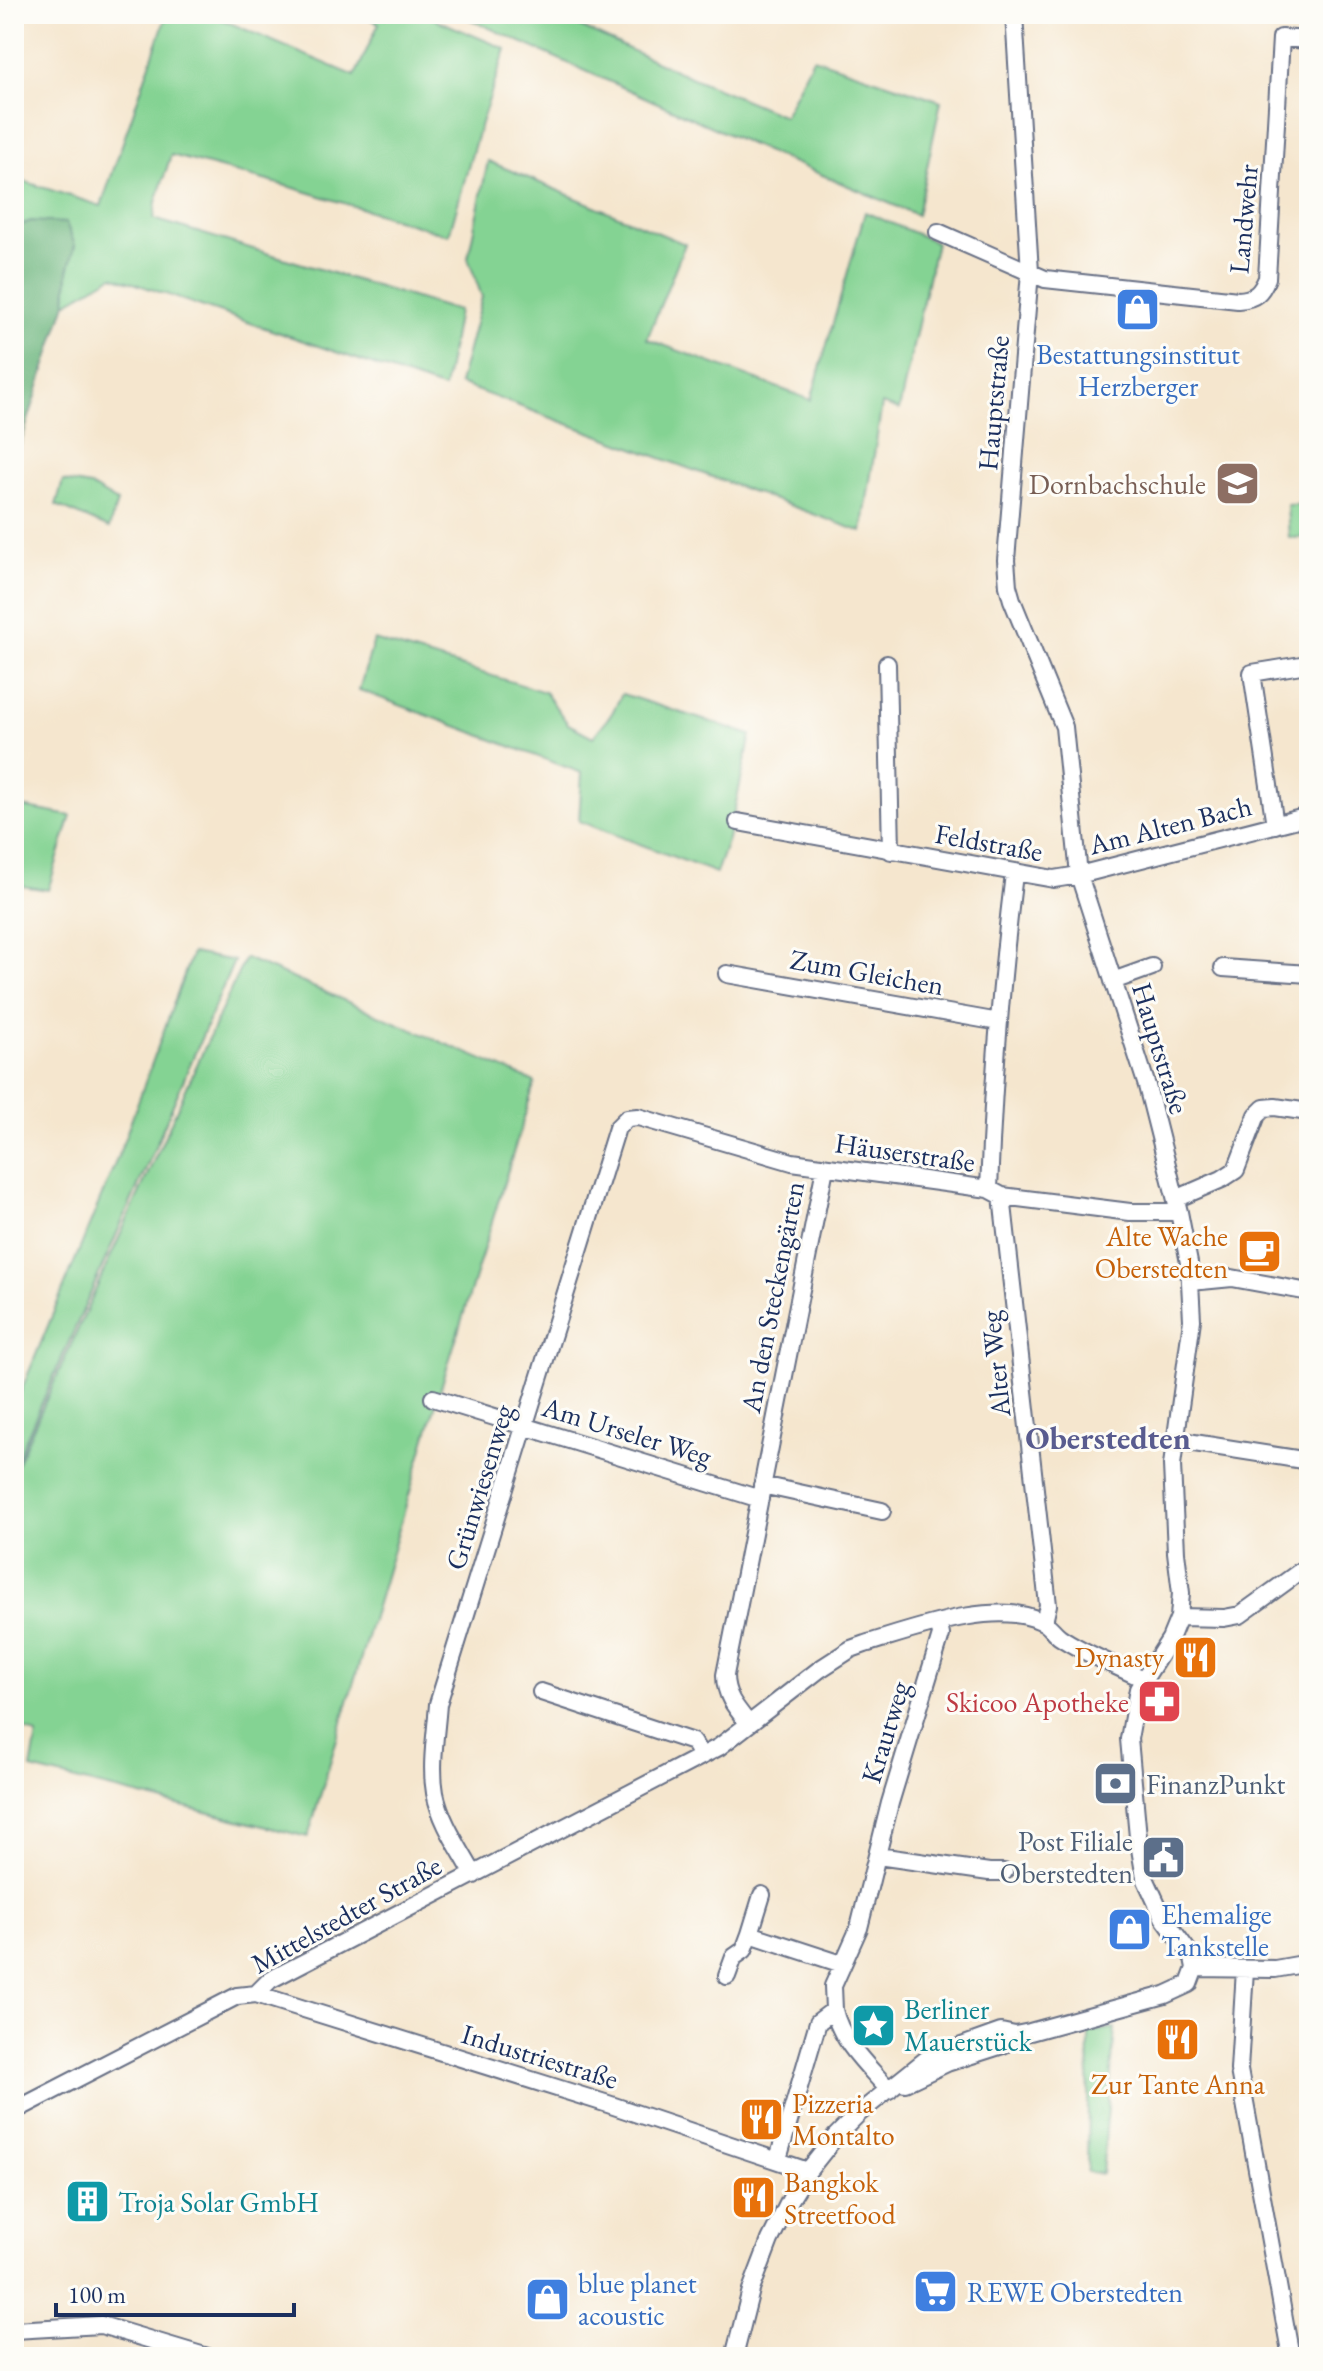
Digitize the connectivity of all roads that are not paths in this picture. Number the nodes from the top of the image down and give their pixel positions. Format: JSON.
{"nodes":[{"id":1,"x":1014,"y":14,"type":"edge"},
{"id":2,"x":1309,"y":40,"type":"edge"},
{"id":3,"x":938,"y":232,"type":"dead end"},
{"id":4,"x":1030,"y":272,"type":"junction"},
{"id":5,"x":887,"y":664,"type":"dead end"},
{"id":6,"x":1301,"y":665,"type":"dead end"},
{"id":7,"x":1309,"y":816,"type":"edge"},
{"id":8,"x":738,"y":822,"type":"dead end"},
{"id":9,"x":1275,"y":825,"type":"junction"},
{"id":10,"x":891,"y":851,"type":"junction"},
{"id":11,"x":1014,"y":874,"type":"junction"},
{"id":12,"x":1079,"y":875,"type":"junction"},
{"id":13,"x":1152,"y":967,"type":"dead end"},
{"id":14,"x":1223,"y":968,"type":"dead end"},
{"id":15,"x":727,"y":974,"type":"dead end"},
{"id":16,"x":1309,"y":974,"type":"edge"},
{"id":17,"x":1113,"y":981,"type":"junction"},
{"id":18,"x":999,"y":1022,"type":"junction"},
{"id":19,"x":1309,"y":1112,"type":"edge"},
{"id":20,"x":627,"y":1118,"type":"joint"},
{"id":21,"x":825,"y":1168,"type":"junction"},
{"id":22,"x":996,"y":1193,"type":"junction"},
{"id":23,"x":1178,"y":1205,"type":"junction"},
{"id":24,"x":1191,"y":1282,"type":"junction"},
{"id":25,"x":1309,"y":1292,"type":"edge"},
{"id":26,"x":433,"y":1398,"type":"dead end"},
{"id":27,"x":525,"y":1427,"type":"junction"},
{"id":28,"x":1175,"y":1440,"type":"junction"},
{"id":29,"x":1309,"y":1461,"type":"edge"},
{"id":30,"x":761,"y":1492,"type":"junction"},
{"id":31,"x":882,"y":1511,"type":"dead end"},
{"id":32,"x":1309,"y":1565,"type":"edge"},
{"id":33,"x":1179,"y":1617,"type":"junction"},
{"id":34,"x":1044,"y":1622,"type":"junction"},
{"id":35,"x":939,"y":1624,"type":"junction"},
{"id":36,"x":1143,"y":1679,"type":"junction"},
{"id":37,"x":541,"y":1692,"type":"dead end"},
{"id":38,"x":749,"y":1724,"type":"junction"},
{"id":39,"x":701,"y":1756,"type":"junction"},
{"id":40,"x":878,"y":1856,"type":"junction"},
{"id":41,"x":1004,"y":1872,"type":"dead end"},
{"id":42,"x":474,"y":1875,"type":"junction"},
{"id":43,"x":762,"y":1895,"type":"dead end"},
{"id":44,"x":750,"y":1934,"type":"junction"},
{"id":45,"x":1309,"y":1963,"type":"edge"},
{"id":46,"x":842,"y":1964,"type":"junction"},
{"id":47,"x":1195,"y":1968,"type":"junction"},
{"id":48,"x":1245,"y":1969,"type":"junction"},
{"id":49,"x":727,"y":1976,"type":"dead end"},
{"id":50,"x":256,"y":1994,"type":"junction"},
{"id":51,"x":834,"y":2010,"type":"junction"},
{"id":52,"x":889,"y":2090,"type":"junction"},
{"id":53,"x":14,"y":2111,"type":"edge"},
{"id":54,"x":778,"y":2159,"type":"junction"},
{"id":55,"x":808,"y":2171,"type":"junction"},
{"id":56,"x":14,"y":2330,"type":"edge"},
{"id":57,"x":208,"y":2357,"type":"edge"},
{"id":58,"x":734,"y":2357,"type":"edge"},
{"id":59,"x":1291,"y":2357,"type":"edge"}],
"edges":[{"from":1,"to":4,"type":"street","name":"Hauptstraße"},
{"from":2,"to":4,"type":"street","name":"Landwehr"},
{"from":3,"to":4,"type":"street"},
{"from":4,"to":12,"type":"street","name":"Hauptstraße"},
{"from":5,"to":10,"type":"street","name":"Feldstraße"},
{"from":6,"to":9,"type":"street","name":"Am Alten Bach"},
{"from":7,"to":9,"type":"street","name":"Am Alten Bach"},
{"from":8,"to":10,"type":"street","name":"Feldstraße"},
{"from":9,"to":12,"type":"street","name":"Am Alten Bach"},
{"from":10,"to":11,"type":"street","name":"Feldstraße"},
{"from":11,"to":12,"type":"street","name":"Feldstraße"},
{"from":11,"to":18,"type":"street","name":"Alter Weg"},
{"from":12,"to":17,"type":"street","name":"Hauptstraße"},
{"from":13,"to":17,"type":"street"},
{"from":14,"to":16,"type":"street"},
{"from":15,"to":18,"type":"street","name":"Zum Gleichen"},
{"from":17,"to":23,"type":"street","name":"Hauptstraße"},
{"from":18,"to":22,"type":"street","name":"Alter Weg"},
{"from":19,"to":23,"type":"street"},
{"from":20,"to":21,"type":"street","name":"Häuserstraße"},
{"from":20,"to":27,"type":"street","name":"Grünwiesenweg"},
{"from":21,"to":22,"type":"street","name":"Häuserstraße"},
{"from":21,"to":30,"type":"street","name":"An den Steckengärten"},
{"from":22,"to":23,"type":"street","name":"Häuserstraße"},
{"from":22,"to":34,"type":"street","name":"Alter Weg"},
{"from":23,"to":24,"type":"street","name":"Hauptstraße"},
{"from":24,"to":25,"type":"street"},
{"from":24,"to":28,"type":"street","name":"Hauptstraße"},
{"from":26,"to":27,"type":"street","name":"Am Urseler Weg"},
{"from":27,"to":30,"type":"street","name":"Am Urseler Weg"},
{"from":27,"to":42,"type":"street","name":"Grünwiesenweg"},
{"from":28,"to":29,"type":"street"},
{"from":28,"to":33,"type":"street","name":"Hauptstraße"},
{"from":30,"to":31,"type":"street"},
{"from":30,"to":38,"type":"street","name":"An den Steckengärten"},
{"from":32,"to":33,"type":"street"},
{"from":33,"to":36,"type":"street","name":"Hauptstraße"},
{"from":34,"to":35,"type":"street","name":"Mittelstedter Straße"},
{"from":34,"to":36,"type":"street","name":"Mittelstedter Straße"},
{"from":35,"to":38,"type":"street","name":"Mittelstedter Straße"},
{"from":35,"to":40,"type":"street","name":"Krautweg"},
{"from":36,"to":47,"type":"street","name":"Hauptstraße"},
{"from":37,"to":39,"type":"street"},
{"from":38,"to":39,"type":"street","name":"Mittelstedter Straße"},
{"from":39,"to":42,"type":"street","name":"Mittelstedter Straße"},
{"from":40,"to":41,"type":"street"},
{"from":40,"to":46,"type":"street","name":"Krautweg"},
{"from":42,"to":50,"type":"street","name":"Mittelstedter Straße"},
{"from":43,"to":44,"type":"street"},
{"from":44,"to":46,"type":"street"},
{"from":44,"to":49,"type":"street"},
{"from":45,"to":48,"type":"street"},
{"from":46,"to":51,"type":"street","name":"Krautweg"},
{"from":47,"to":48,"type":"street"},
{"from":47,"to":52,"type":"street"},
{"from":48,"to":59,"type":"street"},
{"from":50,"to":53,"type":"street","name":"Mittelstedter Straße"},
{"from":50,"to":54,"type":"street","name":"Industriestraße"},
{"from":51,"to":52,"type":"street"},
{"from":51,"to":54,"type":"street","name":"Krautweg"},
{"from":52,"to":55,"type":"street"},
{"from":54,"to":55,"type":"street","name":"Industriestraße"},
{"from":55,"to":58,"type":"street"},
{"from":56,"to":57,"type":"street"}]}
